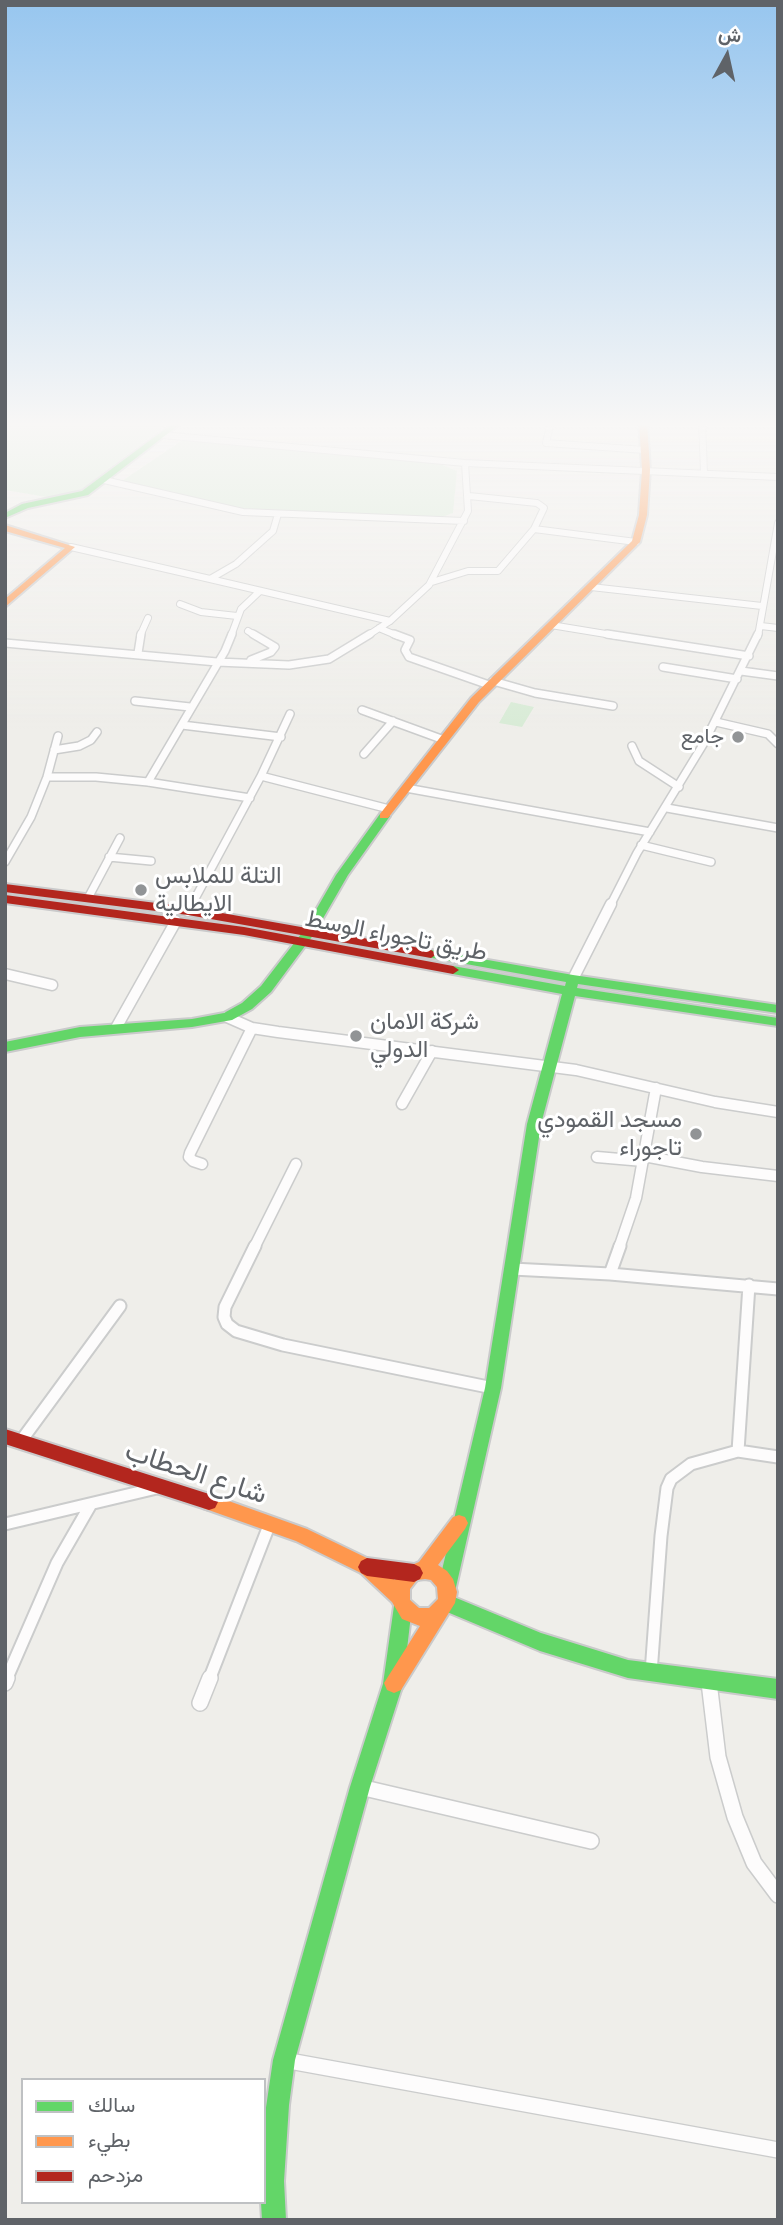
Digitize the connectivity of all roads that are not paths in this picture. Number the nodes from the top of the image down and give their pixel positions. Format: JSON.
{"nodes":[{"id":1,"x":275,"y":525,"type":"edge"},
{"id":2,"x":462,"y":525,"type":"edge"},
{"id":3,"x":536,"y":525,"type":"edge"},
{"id":4,"x":640,"y":525,"type":"edge"},
{"id":5,"x":778,"y":525,"type":"edge"},
{"id":6,"x":5,"y":528,"type":"edge"},
{"id":7,"x":534,"y":529,"type":"junction"},
{"id":8,"x":636,"y":542,"type":"junction"},
{"id":9,"x":776,"y":545,"type":"edge"},
{"id":10,"x":71,"y":547,"type":"junction"},
{"id":11,"x":210,"y":579,"type":"junction"},
{"id":12,"x":432,"y":582,"type":"junction"},
{"id":13,"x":591,"y":587,"type":"junction"},
{"id":14,"x":260,"y":591,"type":"junction"},
{"id":15,"x":6,"y":601,"type":"edge"},
{"id":16,"x":180,"y":604,"type":"dead end"},
{"id":17,"x":762,"y":606,"type":"junction"},
{"id":18,"x":237,"y":616,"type":"junction"},
{"id":19,"x":148,"y":618,"type":"dead end"},
{"id":20,"x":390,"y":621,"type":"junction"},
{"id":21,"x":551,"y":625,"type":"junction"},
{"id":22,"x":761,"y":625,"type":"junction"},
{"id":23,"x":379,"y":628,"type":"junction"},
{"id":24,"x":778,"y":628,"type":"edge"},
{"id":25,"x":248,"y":631,"type":"dead end"},
{"id":26,"x":5,"y":643,"type":"edge"},
{"id":27,"x":138,"y":653,"type":"junction"},
{"id":28,"x":749,"y":656,"type":"junction"},
{"id":29,"x":217,"y":662,"type":"junction"},
{"id":30,"x":244,"y":663,"type":"junction"},
{"id":31,"x":663,"y":667,"type":"dead end"},
{"id":32,"x":741,"y":671,"type":"junction"},
{"id":33,"x":778,"y":676,"type":"edge"},
{"id":34,"x":737,"y":679,"type":"junction"},
{"id":35,"x":491,"y":683,"type":"junction"},
{"id":36,"x":135,"y":701,"type":"dead end"},
{"id":37,"x":612,"y":706,"type":"dead end"},
{"id":38,"x":190,"y":707,"type":"junction"},
{"id":39,"x":362,"y":710,"type":"dead end"},
{"id":40,"x":290,"y":714,"type":"dead end"},
{"id":41,"x":393,"y":721,"type":"junction"},
{"id":42,"x":716,"y":722,"type":"junction"},
{"id":43,"x":182,"y":725,"type":"junction"},
{"id":44,"x":97,"y":732,"type":"dead end"},
{"id":45,"x":58,"y":736,"type":"dead end"},
{"id":46,"x":281,"y":737,"type":"junction"},
{"id":47,"x":444,"y":740,"type":"junction"},
{"id":48,"x":778,"y":744,"type":"edge"},
{"id":49,"x":632,"y":746,"type":"dead end"},
{"id":50,"x":54,"y":750,"type":"junction"},
{"id":51,"x":364,"y":754,"type":"dead end"},
{"id":52,"x":261,"y":776,"type":"junction"},
{"id":53,"x":47,"y":777,"type":"junction"},
{"id":54,"x":148,"y":782,"type":"junction"},
{"id":55,"x":679,"y":787,"type":"junction"},
{"id":56,"x":405,"y":788,"type":"junction"},
{"id":57,"x":250,"y":798,"type":"junction"},
{"id":58,"x":667,"y":807,"type":"junction"},
{"id":59,"x":389,"y":809,"type":"junction"},
{"id":60,"x":778,"y":828,"type":"edge"},
{"id":61,"x":650,"y":832,"type":"junction"},
{"id":62,"x":120,"y":838,"type":"dead end"},
{"id":63,"x":641,"y":845,"type":"junction"},
{"id":64,"x":109,"y":857,"type":"junction"},
{"id":65,"x":151,"y":861,"type":"dead end"},
{"id":66,"x":5,"y":862,"type":"edge"},
{"id":67,"x":711,"y":862,"type":"dead end"},
{"id":68,"x":5,"y":888,"type":"edge"},
{"id":69,"x":5,"y":898,"type":"edge"},
{"id":70,"x":89,"y":898,"type":"junction"},
{"id":71,"x":182,"y":916,"type":"junction"},
{"id":72,"x":307,"y":936,"type":"junction"},
{"id":73,"x":5,"y":974,"type":"edge"},
{"id":74,"x":52,"y":985,"type":"dead end"},
{"id":75,"x":571,"y":985,"type":"junction"},
{"id":76,"x":778,"y":1009,"type":"edge"},
{"id":77,"x":227,"y":1017,"type":"junction"},
{"id":78,"x":778,"y":1021,"type":"edge"},
{"id":79,"x":116,"y":1028,"type":"junction"},
{"id":80,"x":252,"y":1028,"type":"junction"},
{"id":81,"x":5,"y":1047,"type":"edge"},
{"id":82,"x":432,"y":1051,"type":"junction"},
{"id":83,"x":548,"y":1066,"type":"junction"},
{"id":84,"x":656,"y":1088,"type":"junction"},
{"id":85,"x":402,"y":1104,"type":"dead end"},
{"id":86,"x":778,"y":1112,"type":"edge"},
{"id":87,"x":597,"y":1157,"type":"dead end"},
{"id":88,"x":644,"y":1158,"type":"junction"},
{"id":89,"x":202,"y":1164,"type":"dead end"},
{"id":90,"x":296,"y":1164,"type":"dead end"},
{"id":91,"x":778,"y":1176,"type":"edge"},
{"id":92,"x":512,"y":1269,"type":"junction"},
{"id":93,"x":610,"y":1274,"type":"junction"},
{"id":94,"x":748,"y":1285,"type":"junction"},
{"id":95,"x":778,"y":1289,"type":"edge"},
{"id":96,"x":120,"y":1306,"type":"dead end"},
{"id":97,"x":492,"y":1388,"type":"junction"},
{"id":98,"x":5,"y":1436,"type":"edge"},
{"id":99,"x":21,"y":1441,"type":"junction"},
{"id":100,"x":738,"y":1451,"type":"junction"},
{"id":101,"x":778,"y":1457,"type":"edge"},
{"id":102,"x":162,"y":1486,"type":"junction"},
{"id":103,"x":91,"y":1504,"type":"junction"},
{"id":104,"x":460,"y":1521,"type":"junction"},
{"id":105,"x":270,"y":1523,"type":"junction"},
{"id":106,"x":5,"y":1524,"type":"edge"},
{"id":107,"x":368,"y":1567,"type":"junction"},
{"id":108,"x":418,"y":1572,"type":"junction"},
{"id":109,"x":447,"y":1587,"type":"junction"},
{"id":110,"x":401,"y":1601,"type":"junction"},
{"id":111,"x":443,"y":1608,"type":"junction"},
{"id":112,"x":651,"y":1673,"type":"junction"},
{"id":113,"x":709,"y":1682,"type":"junction"},
{"id":114,"x":5,"y":1683,"type":"edge"},
{"id":115,"x":394,"y":1684,"type":"junction"},
{"id":116,"x":778,"y":1689,"type":"edge"},
{"id":117,"x":200,"y":1703,"type":"dead end"},
{"id":118,"x":360,"y":1787,"type":"junction"},
{"id":119,"x":591,"y":1841,"type":"dead end"},
{"id":120,"x":778,"y":1895,"type":"edge"},
{"id":121,"x":284,"y":2060,"type":"junction"},
{"id":122,"x":778,"y":2150,"type":"edge"},
{"id":123,"x":274,"y":2220,"type":"edge"}],
"edges":[{"from":1,"to":11,"type":"street"},
{"from":2,"to":12,"type":"street"},
{"from":3,"to":7,"type":"street"},
{"from":4,"to":8,"type":"street"},
{"from":5,"to":9,"type":"street"},
{"from":6,"to":10,"type":"street"},
{"from":7,"to":8,"type":"street"},
{"from":7,"to":12,"type":"street"},
{"from":8,"to":13,"type":"street"},
{"from":9,"to":17,"type":"street"},
{"from":10,"to":11,"type":"street"},
{"from":10,"to":15,"type":"street"},
{"from":11,"to":14,"type":"street"},
{"from":12,"to":20,"type":"street"},
{"from":13,"to":17,"type":"street"},
{"from":13,"to":21,"type":"street"},
{"from":14,"to":18,"type":"street"},
{"from":14,"to":20,"type":"street"},
{"from":16,"to":18,"type":"street"},
{"from":17,"to":22,"type":"street"},
{"from":18,"to":29,"type":"street"},
{"from":19,"to":27,"type":"street"},
{"from":20,"to":23,"type":"street"},
{"from":21,"to":28,"type":"street"},
{"from":21,"to":35,"type":"street"},
{"from":22,"to":24,"type":"street"},
{"from":22,"to":28,"type":"street"},
{"from":23,"to":30,"type":"street"},
{"from":23,"to":35,"type":"street"},
{"from":25,"to":30,"type":"street"},
{"from":26,"to":27,"type":"street"},
{"from":27,"to":29,"type":"street"},
{"from":28,"to":32,"type":"street"},
{"from":29,"to":30,"type":"street"},
{"from":29,"to":38,"type":"street"},
{"from":31,"to":34,"type":"street"},
{"from":32,"to":33,"type":"street"},
{"from":32,"to":34,"type":"street"},
{"from":34,"to":42,"type":"street"},
{"from":35,"to":37,"type":"street"},
{"from":35,"to":47,"type":"street"},
{"from":36,"to":38,"type":"street"},
{"from":38,"to":43,"type":"street"},
{"from":39,"to":41,"type":"street"},
{"from":40,"to":46,"type":"street"},
{"from":41,"to":47,"type":"street"},
{"from":41,"to":51,"type":"street"},
{"from":42,"to":48,"type":"street"},
{"from":42,"to":55,"type":"street"},
{"from":43,"to":46,"type":"street"},
{"from":43,"to":54,"type":"street"},
{"from":44,"to":50,"type":"street"},
{"from":45,"to":50,"type":"street"},
{"from":46,"to":52,"type":"street"},
{"from":47,"to":56,"type":"street"},
{"from":49,"to":55,"type":"street"},
{"from":50,"to":53,"type":"street"},
{"from":52,"to":57,"type":"street"},
{"from":52,"to":59,"type":"street"},
{"from":53,"to":54,"type":"street"},
{"from":53,"to":66,"type":"street"},
{"from":54,"to":57,"type":"street"},
{"from":55,"to":58,"type":"street"},
{"from":56,"to":59,"type":"street"},
{"from":56,"to":61,"type":"street"},
{"from":57,"to":71,"type":"street"},
{"from":58,"to":60,"type":"street"},
{"from":58,"to":61,"type":"street"},
{"from":59,"to":72,"type":"street"},
{"from":61,"to":63,"type":"street"},
{"from":62,"to":64,"type":"street"},
{"from":63,"to":67,"type":"street"},
{"from":63,"to":75,"type":"street"},
{"from":64,"to":65,"type":"street"},
{"from":64,"to":70,"type":"street"},
{"from":68,"to":70,"type":"street"},
{"from":69,"to":71,"type":"street","name":"طريق تاجوراء الوسط"},
{"from":70,"to":71,"type":"street"},
{"from":71,"to":72,"type":"street","name":"طريق تاجوراء الوسط"},
{"from":71,"to":79,"type":"street"},
{"from":72,"to":75,"type":"street","name":"طريق تاجوراء الوسط"},
{"from":72,"to":77,"type":"street"},
{"from":73,"to":74,"type":"street"},
{"from":75,"to":76,"type":"street"},
{"from":75,"to":78,"type":"street","name":"طريق تاجوراء الوسط"},
{"from":75,"to":83,"type":"street"},
{"from":77,"to":79,"type":"street"},
{"from":77,"to":80,"type":"street"},
{"from":79,"to":81,"type":"street"},
{"from":80,"to":82,"type":"street"},
{"from":80,"to":89,"type":"street"},
{"from":82,"to":83,"type":"street"},
{"from":82,"to":85,"type":"street"},
{"from":83,"to":84,"type":"street"},
{"from":83,"to":92,"type":"street"},
{"from":84,"to":86,"type":"street"},
{"from":84,"to":88,"type":"street"},
{"from":87,"to":88,"type":"street"},
{"from":88,"to":91,"type":"street"},
{"from":88,"to":93,"type":"street"},
{"from":90,"to":97,"type":"street"},
{"from":92,"to":93,"type":"street"},
{"from":92,"to":97,"type":"street"},
{"from":93,"to":94,"type":"street"},
{"from":94,"to":95,"type":"street"},
{"from":94,"to":100,"type":"street"},
{"from":96,"to":99,"type":"street"},
{"from":97,"to":104,"type":"street"},
{"from":98,"to":99,"type":"street","name":"شارع الحطاب"},
{"from":99,"to":102,"type":"street","name":"شارع الحطاب"},
{"from":100,"to":101,"type":"street"},
{"from":100,"to":112,"type":"street"},
{"from":102,"to":103,"type":"street"},
{"from":102,"to":105,"type":"street","name":"شارع الحطاب"},
{"from":103,"to":106,"type":"street"},
{"from":103,"to":114,"type":"street"},
{"from":104,"to":108,"type":"street"},
{"from":104,"to":109,"type":"street"},
{"from":105,"to":107,"type":"street","name":"شارع الحطاب"},
{"from":105,"to":117,"type":"street"},
{"from":107,"to":108,"type":"street","name":"شارع الحطاب"},
{"from":107,"to":110,"type":"street","name":"شارع الحطاب"},
{"from":108,"to":109,"type":"street"},
{"from":108,"to":110,"type":"street"},
{"from":109,"to":111,"type":"street"},
{"from":110,"to":111,"type":"street"},
{"from":110,"to":115,"type":"street"},
{"from":111,"to":112,"type":"street"},
{"from":111,"to":115,"type":"street"},
{"from":112,"to":113,"type":"street"},
{"from":113,"to":116,"type":"street"},
{"from":113,"to":120,"type":"street"},
{"from":115,"to":118,"type":"street"},
{"from":118,"to":119,"type":"street"},
{"from":118,"to":121,"type":"street"},
{"from":121,"to":122,"type":"street"},
{"from":121,"to":123,"type":"street"}]}
